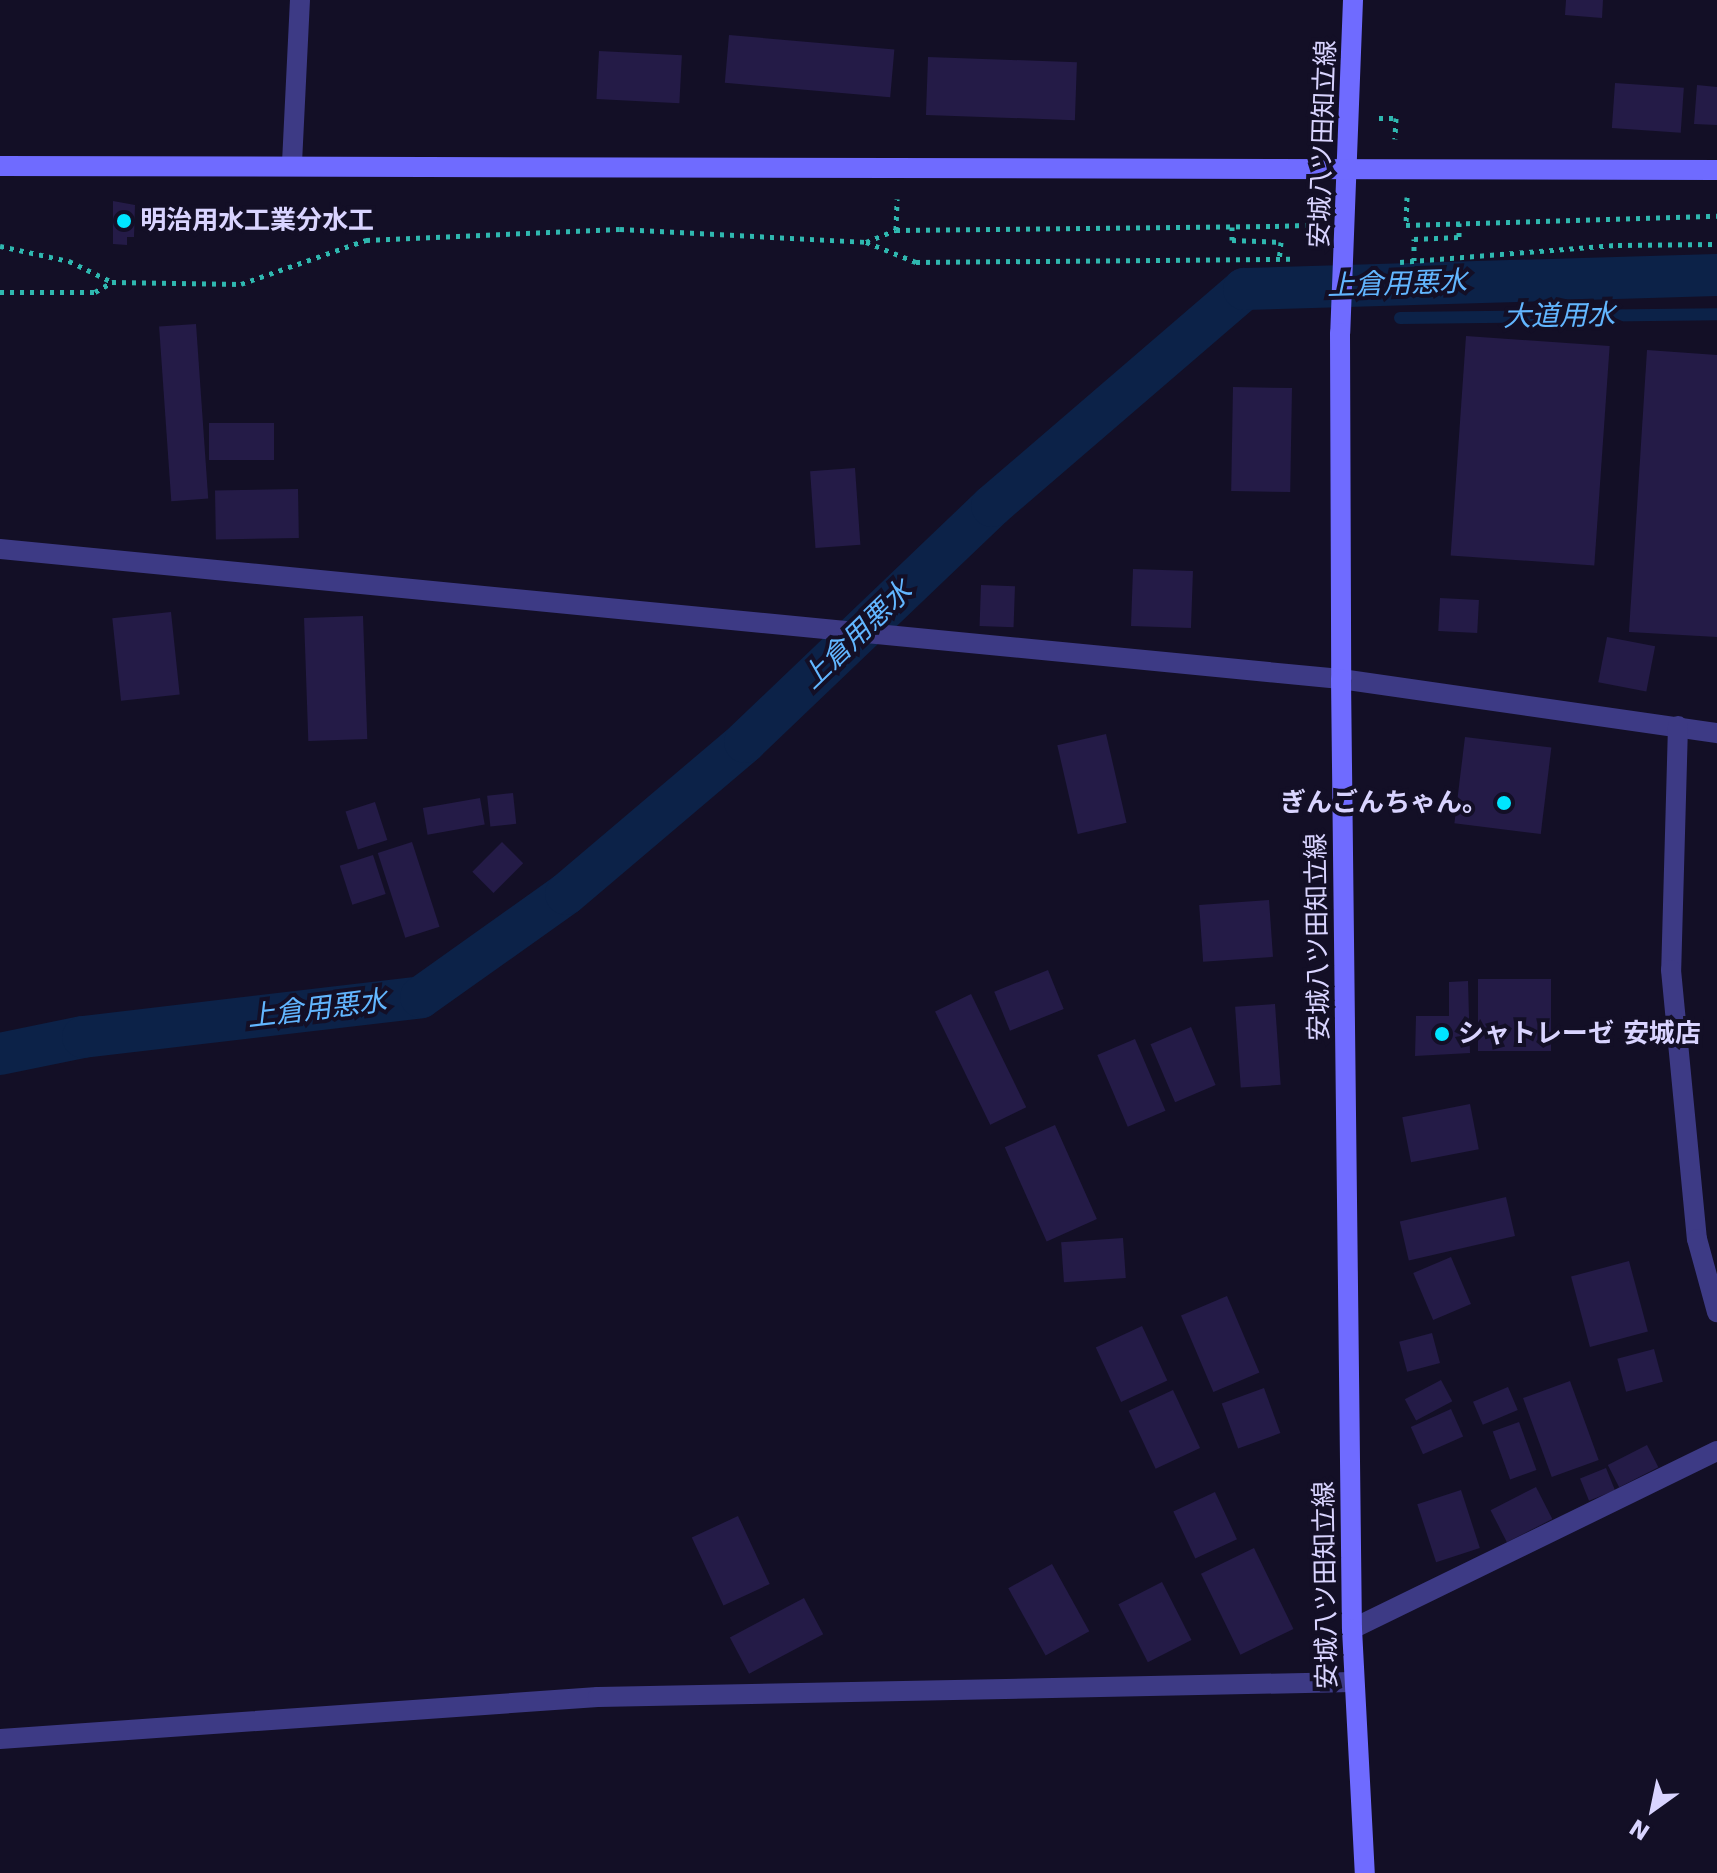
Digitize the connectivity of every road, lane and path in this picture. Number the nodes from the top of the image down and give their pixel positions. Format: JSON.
{"nodes":[{"id":1,"x":300,"y":0,"type":"edge"},
{"id":2,"x":1353,"y":0,"type":"edge"},
{"id":3,"x":292,"y":163,"type":"junction"},
{"id":4,"x":0,"y":166,"type":"edge"},
{"id":5,"x":1349,"y":169,"type":"junction"},
{"id":6,"x":1717,"y":170,"type":"edge"},
{"id":7,"x":1717,"y":216,"type":"edge"},
{"id":8,"x":1312,"y":225,"type":"dead end"},
{"id":9,"x":1232,"y":227,"type":"junction"},
{"id":10,"x":866,"y":242,"type":"junction"},
{"id":11,"x":1717,"y":244,"type":"edge"},
{"id":12,"x":0,"y":246,"type":"edge"},
{"id":13,"x":1291,"y":259,"type":"dead end"},
{"id":14,"x":1279,"y":260,"type":"junction"},
{"id":15,"x":1414,"y":261,"type":"junction"},
{"id":16,"x":1400,"y":262,"type":"dead end"},
{"id":17,"x":112,"y":282,"type":"junction"},
{"id":18,"x":0,"y":292,"type":"edge"},
{"id":19,"x":0,"y":549,"type":"edge"},
{"id":20,"x":1341,"y":679,"type":"junction"},
{"id":21,"x":1678,"y":726,"type":"junction"},
{"id":22,"x":1717,"y":733,"type":"edge"},
{"id":23,"x":1717,"y":1312,"type":"edge"},
{"id":24,"x":1717,"y":1451,"type":"edge"},
{"id":25,"x":1352,"y":1629,"type":"junction"},
{"id":26,"x":1353,"y":1682,"type":"junction"},
{"id":27,"x":0,"y":1739,"type":"edge"},
{"id":28,"x":1365,"y":1873,"type":"edge"}],
"edges":[{"from":1,"to":3,"type":"street"},
{"from":2,"to":5,"type":"main road","name":"安城八ツ田知立線"},
{"from":3,"to":4,"type":"main road"},
{"from":3,"to":5,"type":"main road"},
{"from":5,"to":6,"type":"main road"},
{"from":5,"to":20,"type":"main road","name":"安城八ツ田知立線"},
{"from":7,"to":15,"type":"path"},
{"from":8,"to":9,"type":"path"},
{"from":9,"to":10,"type":"path"},
{"from":9,"to":14,"type":"path"},
{"from":10,"to":14,"type":"path"},
{"from":10,"to":17,"type":"path"},
{"from":11,"to":15,"type":"path"},
{"from":12,"to":17,"type":"path"},
{"from":13,"to":14,"type":"path"},
{"from":15,"to":16,"type":"path"},
{"from":17,"to":18,"type":"path"},
{"from":19,"to":20,"type":"street"},
{"from":20,"to":21,"type":"street"},
{"from":20,"to":25,"type":"main road","name":"安城八ツ田知立線"},
{"from":21,"to":22,"type":"street"},
{"from":21,"to":23,"type":"street"},
{"from":24,"to":25,"type":"street"},
{"from":25,"to":26,"type":"main road","name":"安城八ツ田知立線"},
{"from":26,"to":27,"type":"street"},
{"from":26,"to":28,"type":"main road","name":"安城八ツ田知立線"}]}
